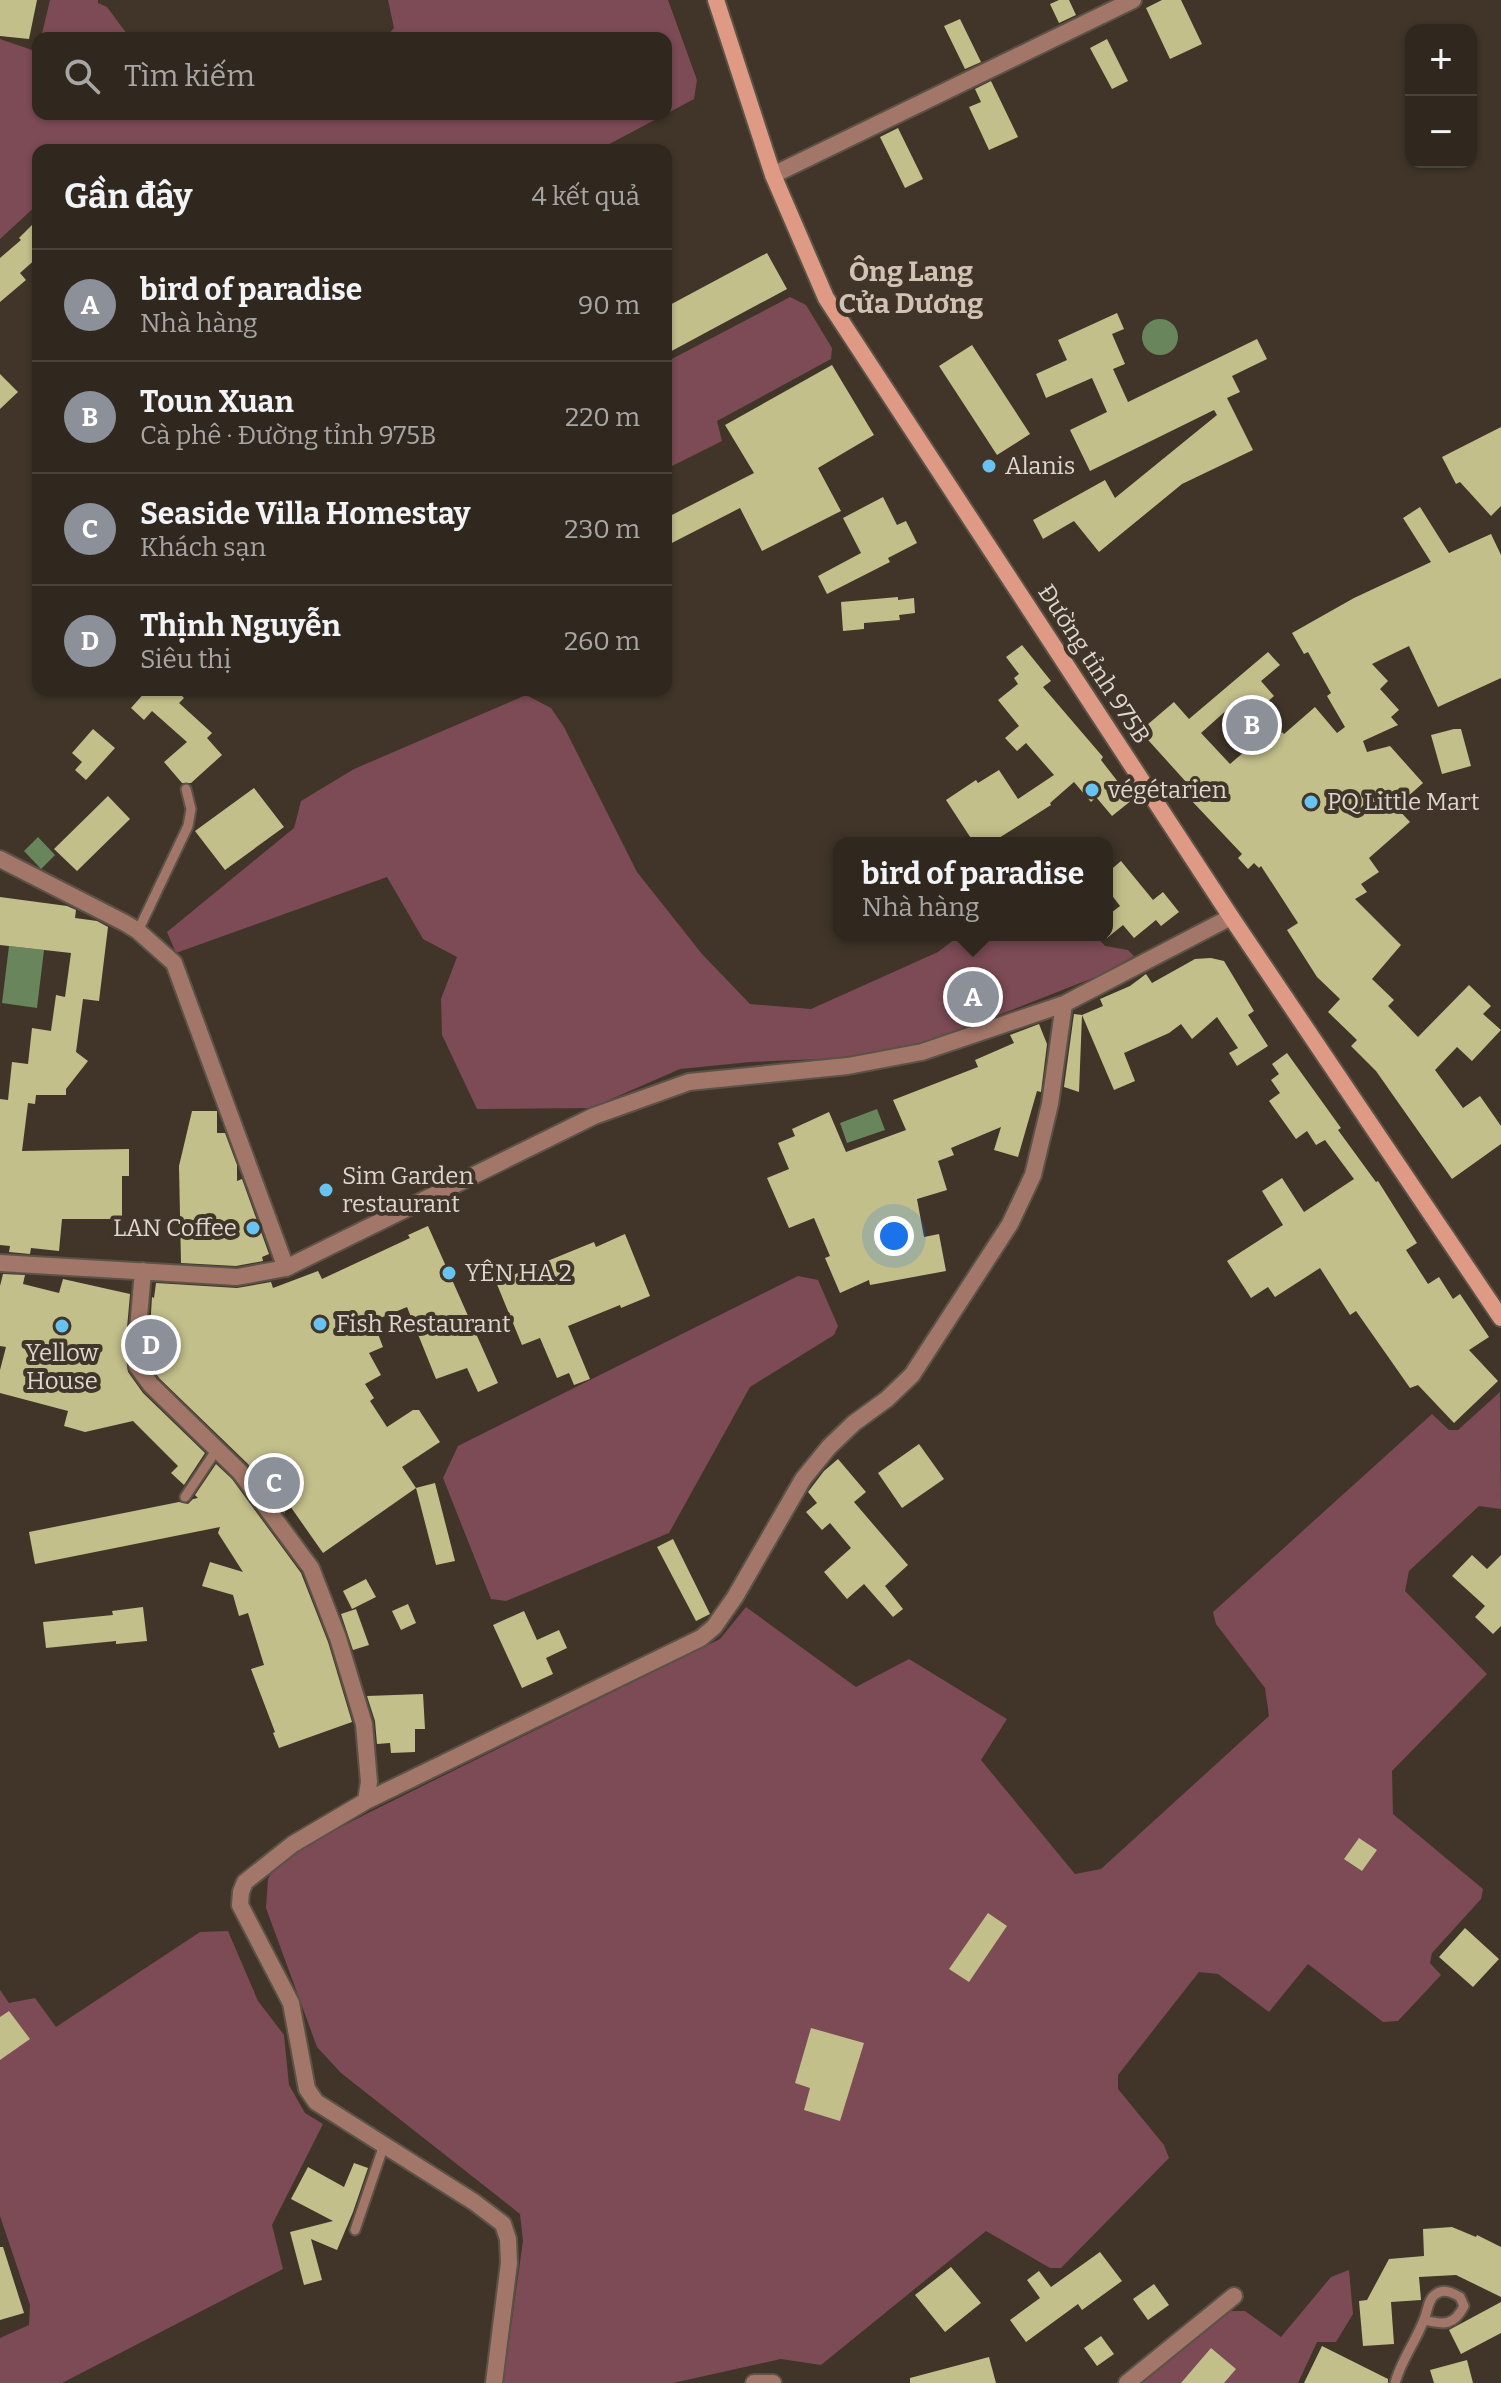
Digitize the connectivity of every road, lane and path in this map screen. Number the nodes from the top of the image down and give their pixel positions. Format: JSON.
{"nodes":[{"id":1,"x":716,"y":0,"type":"edge"},
{"id":2,"x":1133,"y":0,"type":"edge"},
{"id":3,"x":773,"y":175,"type":"junction"},
{"id":4,"x":186,"y":789,"type":"dead end"},
{"id":5,"x":0,"y":859,"type":"edge"},
{"id":6,"x":1231,"y":917,"type":"junction"},
{"id":7,"x":138,"y":931,"type":"junction"},
{"id":8,"x":1064,"y":1004,"type":"junction"},
{"id":9,"x":0,"y":1263,"type":"edge"},
{"id":10,"x":286,"y":1268,"type":"junction"},
{"id":11,"x":143,"y":1271,"type":"junction"},
{"id":12,"x":1501,"y":1318,"type":"edge"},
{"id":13,"x":217,"y":1449,"type":"junction"},
{"id":14,"x":185,"y":1497,"type":"dead end"},
{"id":15,"x":366,"y":1801,"type":"junction"},
{"id":16,"x":384,"y":2145,"type":"junction"},
{"id":17,"x":355,"y":2230,"type":"dead end"},
{"id":18,"x":1234,"y":2296,"type":"dead end"},
{"id":19,"x":1424,"y":2320,"type":"junction"},
{"id":20,"x":494,"y":2383,"type":"edge"},
{"id":21,"x":754,"y":2383,"type":"edge"},
{"id":22,"x":773,"y":2383,"type":"edge"},
{"id":23,"x":1127,"y":2383,"type":"edge"},
{"id":24,"x":1395,"y":2383,"type":"edge"}],
"edges":[{"from":1,"to":3,"type":"main road","name":"Đường tỉnh 975B"},
{"from":2,"to":3,"type":"street"},
{"from":3,"to":6,"type":"main road","name":"Đường tỉnh 975B"},
{"from":4,"to":7,"type":"lane"},
{"from":5,"to":7,"type":"street"},
{"from":6,"to":8,"type":"street"},
{"from":6,"to":12,"type":"main road","name":"Đường tỉnh 975B"},
{"from":7,"to":10,"type":"street"},
{"from":8,"to":10,"type":"street"},
{"from":8,"to":15,"type":"street"},
{"from":9,"to":11,"type":"street"},
{"from":10,"to":11,"type":"street"},
{"from":11,"to":13,"type":"street"},
{"from":13,"to":14,"type":"lane"},
{"from":13,"to":15,"type":"street"},
{"from":15,"to":16,"type":"street"},
{"from":16,"to":17,"type":"lane"},
{"from":16,"to":20,"type":"street"},
{"from":18,"to":23,"type":"street"},
{"from":19,"to":19,"type":"lane"},
{"from":19,"to":24,"type":"lane"},
{"from":21,"to":22,"type":"street"}]}
